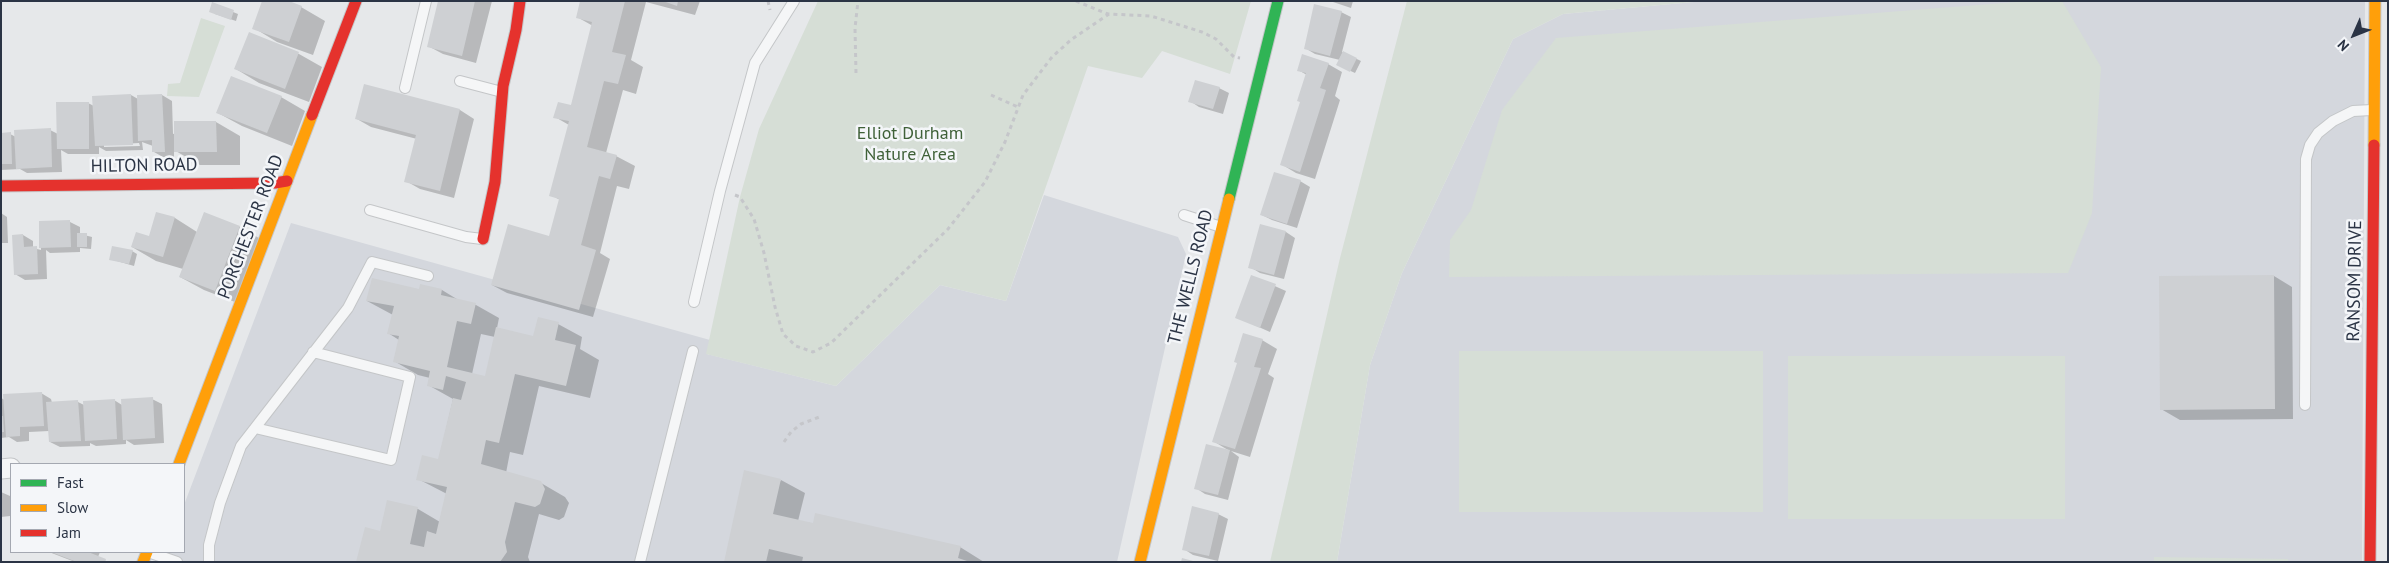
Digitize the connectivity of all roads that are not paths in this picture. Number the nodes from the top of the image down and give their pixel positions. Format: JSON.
{"nodes":[{"id":1,"x":356,"y":1,"type":"edge"},
{"id":2,"x":426,"y":1,"type":"edge"},
{"id":3,"x":520,"y":1,"type":"edge"},
{"id":4,"x":794,"y":1,"type":"edge"},
{"id":5,"x":1278,"y":1,"type":"edge"},
{"id":6,"x":2375,"y":1,"type":"edge"},
{"id":7,"x":460,"y":81,"type":"dead end"},
{"id":8,"x":405,"y":88,"type":"dead end"},
{"id":9,"x":502,"y":92,"type":"junction"},
{"id":10,"x":2375,"y":110,"type":"junction"},
{"id":11,"x":287,"y":181,"type":"junction"},
{"id":12,"x":1,"y":186,"type":"edge"},
{"id":13,"x":370,"y":210,"type":"dead end"},
{"id":14,"x":1184,"y":214,"type":"dead end"},
{"id":15,"x":1221,"y":227,"type":"junction"},
{"id":16,"x":483,"y":239,"type":"joint"},
{"id":17,"x":2380,"y":272,"type":"edge"},
{"id":18,"x":428,"y":276,"type":"dead end"},
{"id":19,"x":694,"y":302,"type":"dead end"},
{"id":20,"x":693,"y":351,"type":"dead end"},
{"id":21,"x":313,"y":352,"type":"junction"},
{"id":22,"x":2305,"y":405,"type":"dead end"},
{"id":23,"x":255,"y":428,"type":"junction"},
{"id":24,"x":179,"y":463,"type":"edge"},
{"id":25,"x":150,"y":553,"type":"edge"},
{"id":26,"x":177,"y":562,"type":"edge"},
{"id":27,"x":209,"y":562,"type":"edge"},
{"id":28,"x":640,"y":562,"type":"edge"},
{"id":29,"x":1140,"y":562,"type":"edge"},
{"id":30,"x":2370,"y":562,"type":"edge"}],
"edges":[{"from":1,"to":11,"type":"street","name":"PORCHESTER ROAD"},
{"from":2,"to":8,"type":"lane"},
{"from":3,"to":9,"type":"street"},
{"from":4,"to":19,"type":"lane"},
{"from":5,"to":15,"type":"street","name":"THE WELLS ROAD"},
{"from":6,"to":10,"type":"street","name":"RANSOM DRIVE"},
{"from":7,"to":9,"type":"lane"},
{"from":9,"to":16,"type":"street"},
{"from":10,"to":17,"type":"street","name":"RANSOM DRIVE"},
{"from":10,"to":22,"type":"lane"},
{"from":11,"to":12,"type":"street","name":"HILTON ROAD"},
{"from":11,"to":24,"type":"street","name":"PORCHESTER ROAD"},
{"from":13,"to":16,"type":"lane"},
{"from":14,"to":15,"type":"lane"},
{"from":15,"to":29,"type":"street","name":"THE WELLS ROAD"},
{"from":17,"to":30,"type":"street","name":"RANSOM DRIVE"},
{"from":18,"to":21,"type":"lane"},
{"from":20,"to":28,"type":"lane"},
{"from":21,"to":23,"type":"lane"},
{"from":21,"to":23,"type":"lane"},
{"from":23,"to":27,"type":"lane"},
{"from":25,"to":26,"type":"lane"}]}
